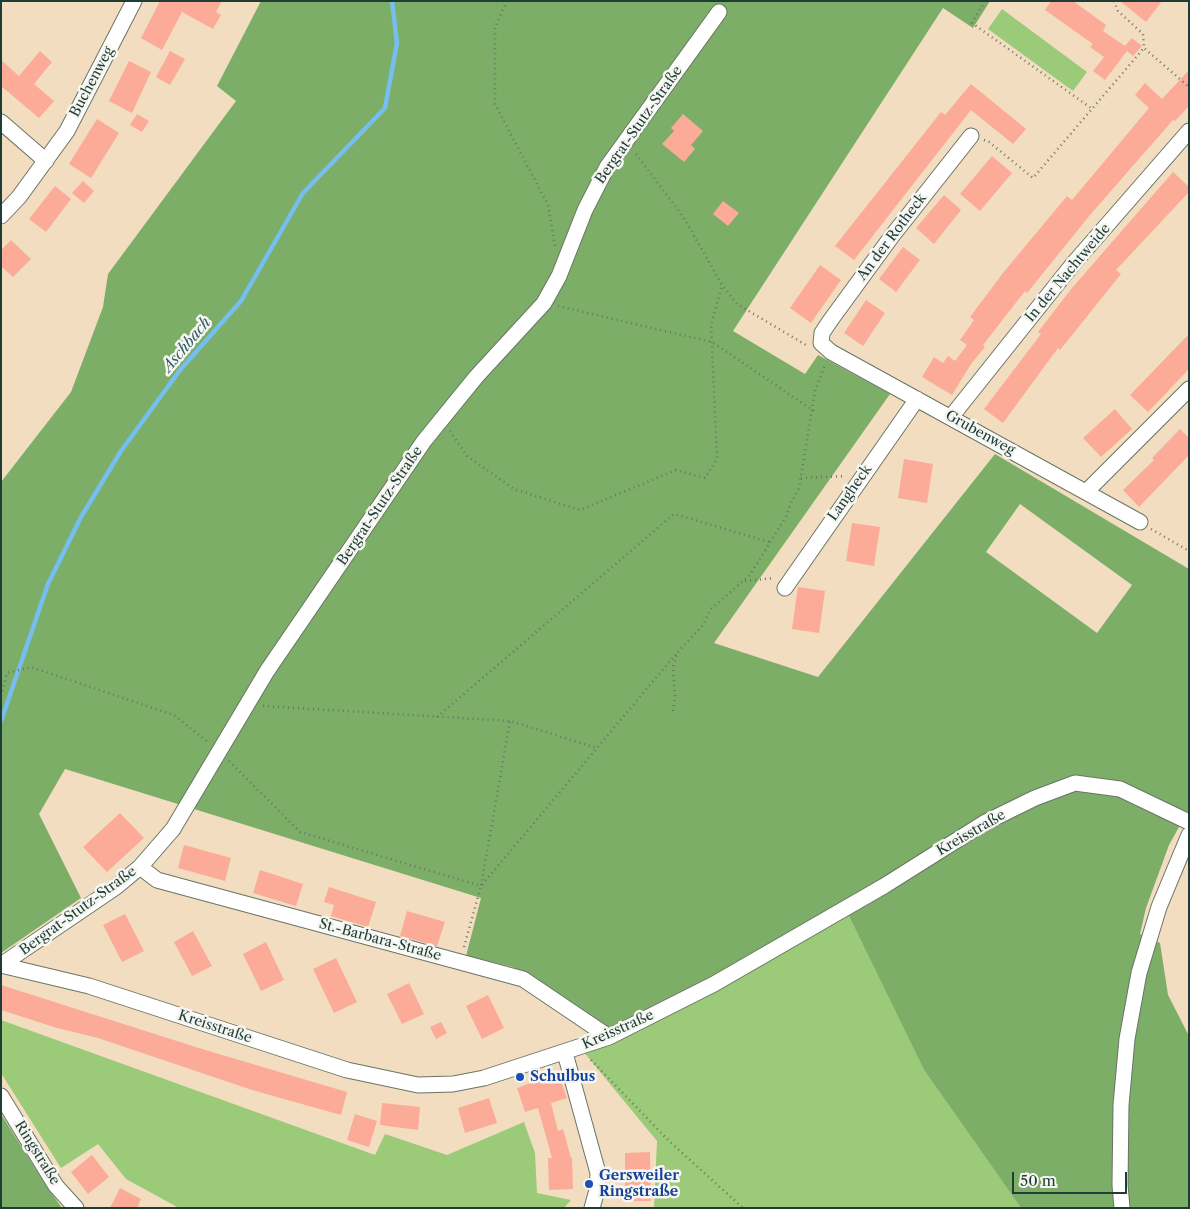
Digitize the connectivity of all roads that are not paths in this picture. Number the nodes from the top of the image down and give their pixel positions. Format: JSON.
{"nodes":[{"id":1,"x":134,"y":1,"type":"edge"},
{"id":2,"x":719,"y":12,"type":"dead end"},
{"id":3,"x":1,"y":122,"type":"edge"},
{"id":4,"x":1189,"y":131,"type":"edge"},
{"id":5,"x":971,"y":136,"type":"road end"},
{"id":6,"x":46,"y":161,"type":"junction"},
{"id":7,"x":1,"y":216,"type":"edge"},
{"id":8,"x":826,"y":348,"type":"joint"},
{"id":9,"x":1189,"y":389,"type":"edge"},
{"id":10,"x":917,"y":399,"type":"junction"},
{"id":11,"x":950,"y":417,"type":"junction"},
{"id":12,"x":1087,"y":491,"type":"junction"},
{"id":13,"x":1140,"y":522,"type":"road end"},
{"id":14,"x":789,"y":582,"type":"road end"},
{"id":15,"x":1189,"y":822,"type":"edge"},
{"id":16,"x":1188,"y":841,"type":"edge"},
{"id":17,"x":140,"y":867,"type":"junction"},
{"id":18,"x":1,"y":965,"type":"edge"},
{"id":19,"x":609,"y":1037,"type":"junction"},
{"id":20,"x":572,"y":1050,"type":"junction"},
{"id":21,"x":1,"y":1096,"type":"edge"},
{"id":22,"x":76,"y":1208,"type":"edge"},
{"id":23,"x":592,"y":1208,"type":"edge"},
{"id":24,"x":1122,"y":1208,"type":"edge"}],
"edges":[{"from":1,"to":6,"type":"street","name":"Buchenweg"},
{"from":2,"to":17,"type":"street","name":"Bergrat-Stutz-Straße"},
{"from":3,"to":6,"type":"street"},
{"from":4,"to":11,"type":"street","name":"In der Nachtweide"},
{"from":5,"to":8,"type":"street","name":"An der Rotheck"},
{"from":6,"to":7,"type":"street","name":"Buchenweg"},
{"from":8,"to":10,"type":"street","name":"Grubenweg"},
{"from":9,"to":12,"type":"street"},
{"from":10,"to":11,"type":"street","name":"Grubenweg"},
{"from":10,"to":14,"type":"street","name":"Langheck"},
{"from":11,"to":12,"type":"street","name":"Grubenweg"},
{"from":12,"to":13,"type":"street","name":"Grubenweg"},
{"from":15,"to":19,"type":"street","name":"Kreisstraße"},
{"from":16,"to":24,"type":"street"},
{"from":17,"to":18,"type":"street","name":"Bergrat-Stutz-Straße"},
{"from":17,"to":19,"type":"street","name":"St.-Barbara-Straße"},
{"from":18,"to":20,"type":"street","name":"Kreisstraße"},
{"from":19,"to":20,"type":"street","name":"Kreisstraße"},
{"from":20,"to":23,"type":"street"},
{"from":21,"to":22,"type":"street","name":"Ringstraße"}]}
